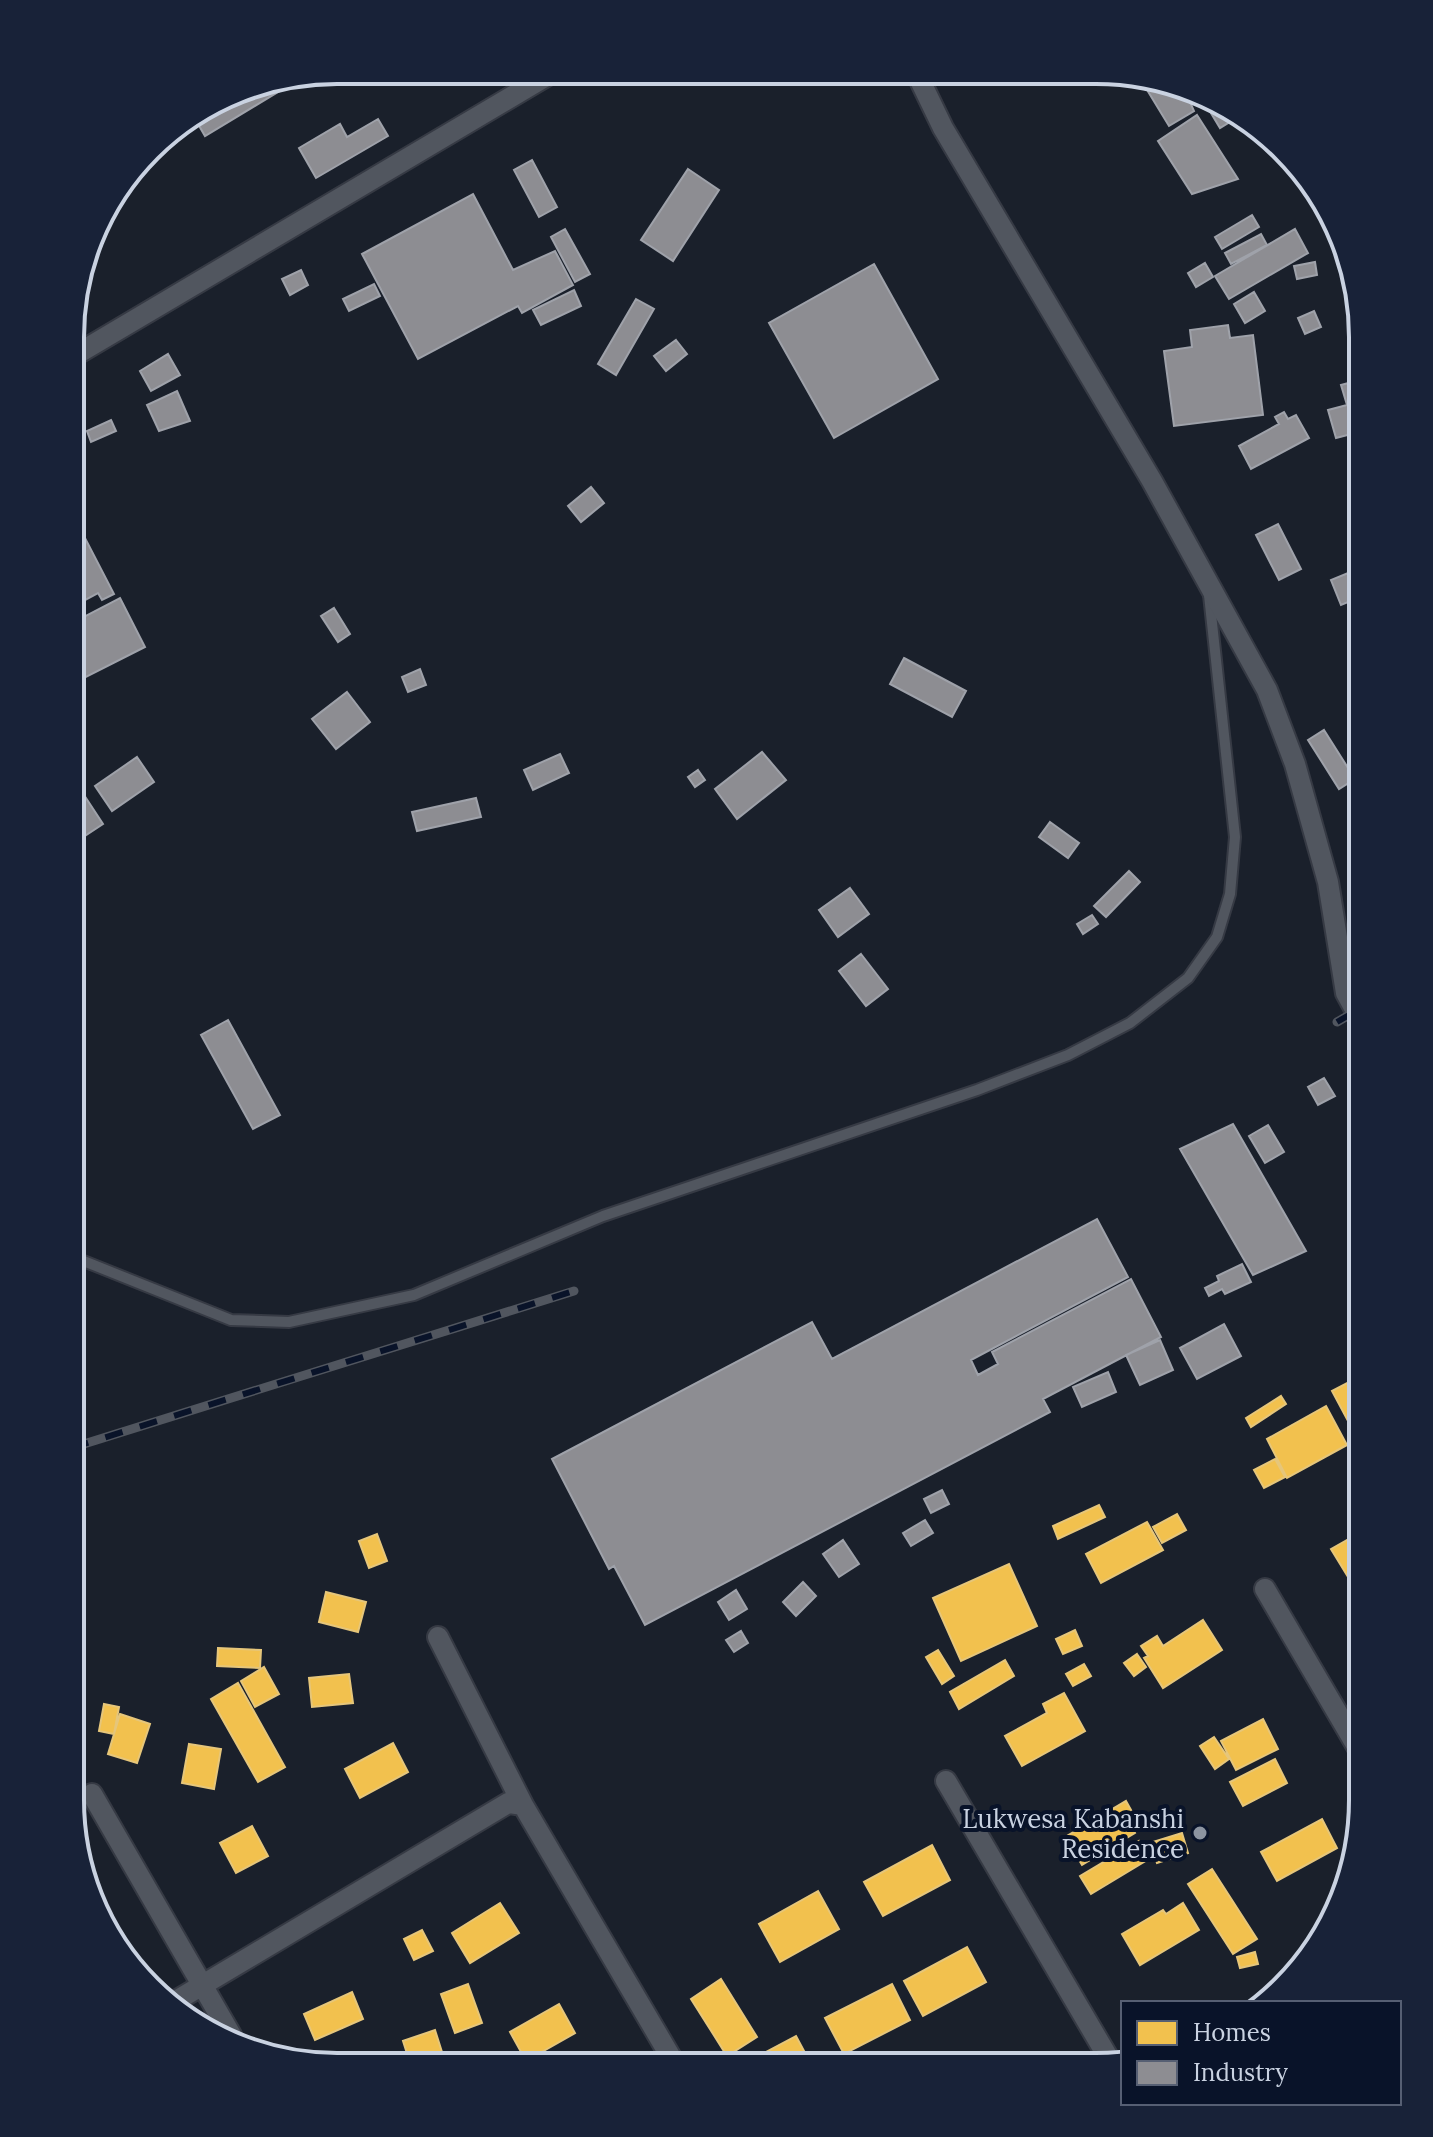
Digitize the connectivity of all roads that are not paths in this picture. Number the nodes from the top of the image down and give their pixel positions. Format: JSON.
{"nodes":[{"id":1,"x":922,"y":84,"type":"edge"},
{"id":2,"x":532,"y":85,"type":"edge"},
{"id":3,"x":84,"y":350,"type":"edge"},
{"id":4,"x":1206,"y":576,"type":"junction"},
{"id":5,"x":1349,"y":998,"type":"edge"},
{"id":6,"x":84,"y":1261,"type":"edge"},
{"id":7,"x":1265,"y":1589,"type":"dead end"},
{"id":8,"x":438,"y":1637,"type":"dead end"},
{"id":9,"x":1348,"y":1731,"type":"edge"},
{"id":10,"x":946,"y":1781,"type":"dead end"},
{"id":11,"x":92,"y":1794,"type":"dead end"},
{"id":12,"x":523,"y":1805,"type":"junction"},
{"id":13,"x":202,"y":1986,"type":"junction"},
{"id":14,"x":180,"y":1999,"type":"edge"},
{"id":15,"x":226,"y":2027,"type":"edge"},
{"id":16,"x":1105,"y":2052,"type":"edge"},
{"id":17,"x":668,"y":2053,"type":"edge"}],
"edges":[{"from":1,"to":4,"type":"street"},
{"from":2,"to":3,"type":"street"},
{"from":4,"to":5,"type":"street"},
{"from":4,"to":6,"type":"lane"},
{"from":7,"to":9,"type":"street"},
{"from":8,"to":12,"type":"street"},
{"from":10,"to":16,"type":"street"},
{"from":11,"to":13,"type":"street"},
{"from":12,"to":13,"type":"street"},
{"from":12,"to":17,"type":"street"},
{"from":13,"to":14,"type":"street"},
{"from":13,"to":15,"type":"street"}]}
